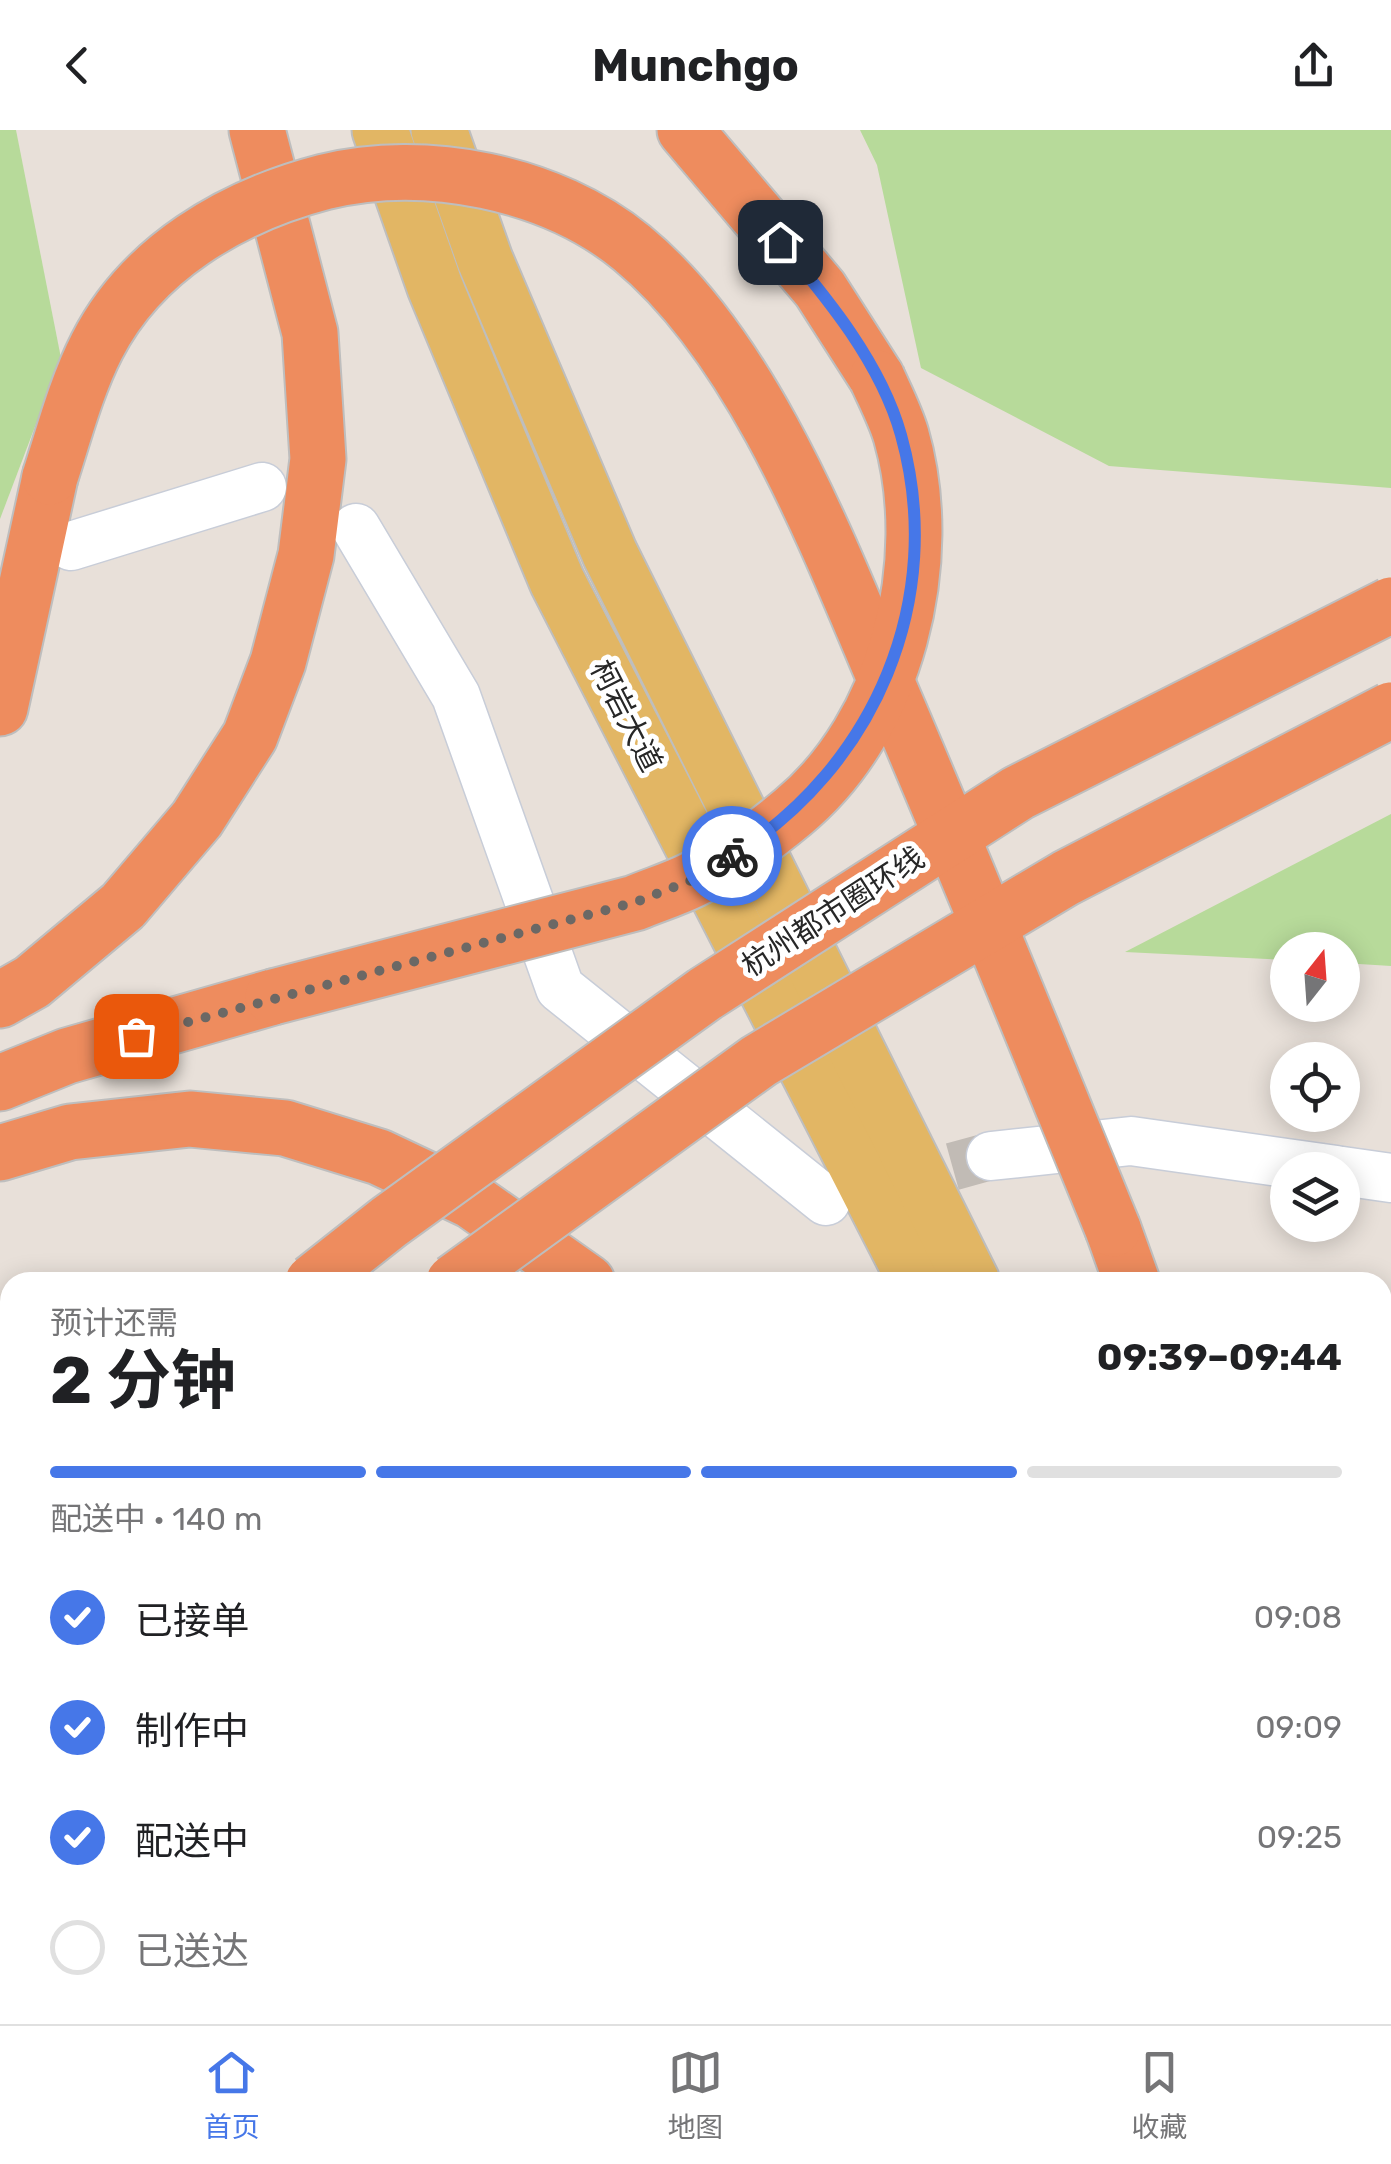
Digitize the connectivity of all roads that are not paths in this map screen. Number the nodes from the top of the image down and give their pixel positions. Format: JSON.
{"nodes":[{"id":1,"x":257,"y":130,"type":"edge"},
{"id":2,"x":380,"y":130,"type":"edge"},
{"id":3,"x":439,"y":130,"type":"edge"},
{"id":4,"x":685,"y":130,"type":"edge"},
{"id":5,"x":262,"y":487,"type":"dead end"},
{"id":6,"x":356,"y":528,"type":"dead end"},
{"id":7,"x":72,"y":546,"type":"dead end"},
{"id":8,"x":1391,"y":605,"type":"edge"},
{"id":9,"x":0,"y":708,"type":"edge"},
{"id":10,"x":1391,"y":710,"type":"edge"},
{"id":11,"x":0,"y":1000,"type":"edge"},
{"id":12,"x":0,"y":1083,"type":"edge"},
{"id":13,"x":0,"y":1153,"type":"edge"},
{"id":14,"x":991,"y":1156,"type":"tunnel mouth"},
{"id":15,"x":1270,"y":1160,"type":"edge"},
{"id":16,"x":1360,"y":1173,"type":"edge"},
{"id":17,"x":1391,"y":1178,"type":"edge"},
{"id":18,"x":826,"y":1202,"type":"dead end"},
{"id":19,"x":326,"y":1272,"type":"edge"},
{"id":20,"x":468,"y":1272,"type":"edge"},
{"id":21,"x":574,"y":1272,"type":"edge"},
{"id":22,"x":911,"y":1272,"type":"edge"},
{"id":23,"x":967,"y":1272,"type":"edge"},
{"id":24,"x":1128,"y":1272,"type":"edge"}],
"edges":[{"from":1,"to":11,"type":"highway"},
{"from":2,"to":22,"type":"main road","name":"柯岩大道"},
{"from":3,"to":23,"type":"main road","name":"柯岩大道"},
{"from":4,"to":12,"type":"highway","bridge":true},
{"from":5,"to":7,"type":"street"},
{"from":6,"to":18,"type":"street"},
{"from":8,"to":19,"type":"highway","name":"杭州都市圈环线","bridge":true},
{"from":9,"to":24,"type":"highway","bridge":true},
{"from":10,"to":20,"type":"highway","bridge":true},
{"from":13,"to":21,"type":"highway"},
{"from":14,"to":15,"type":"street"},
{"from":16,"to":17,"type":"street"}]}
